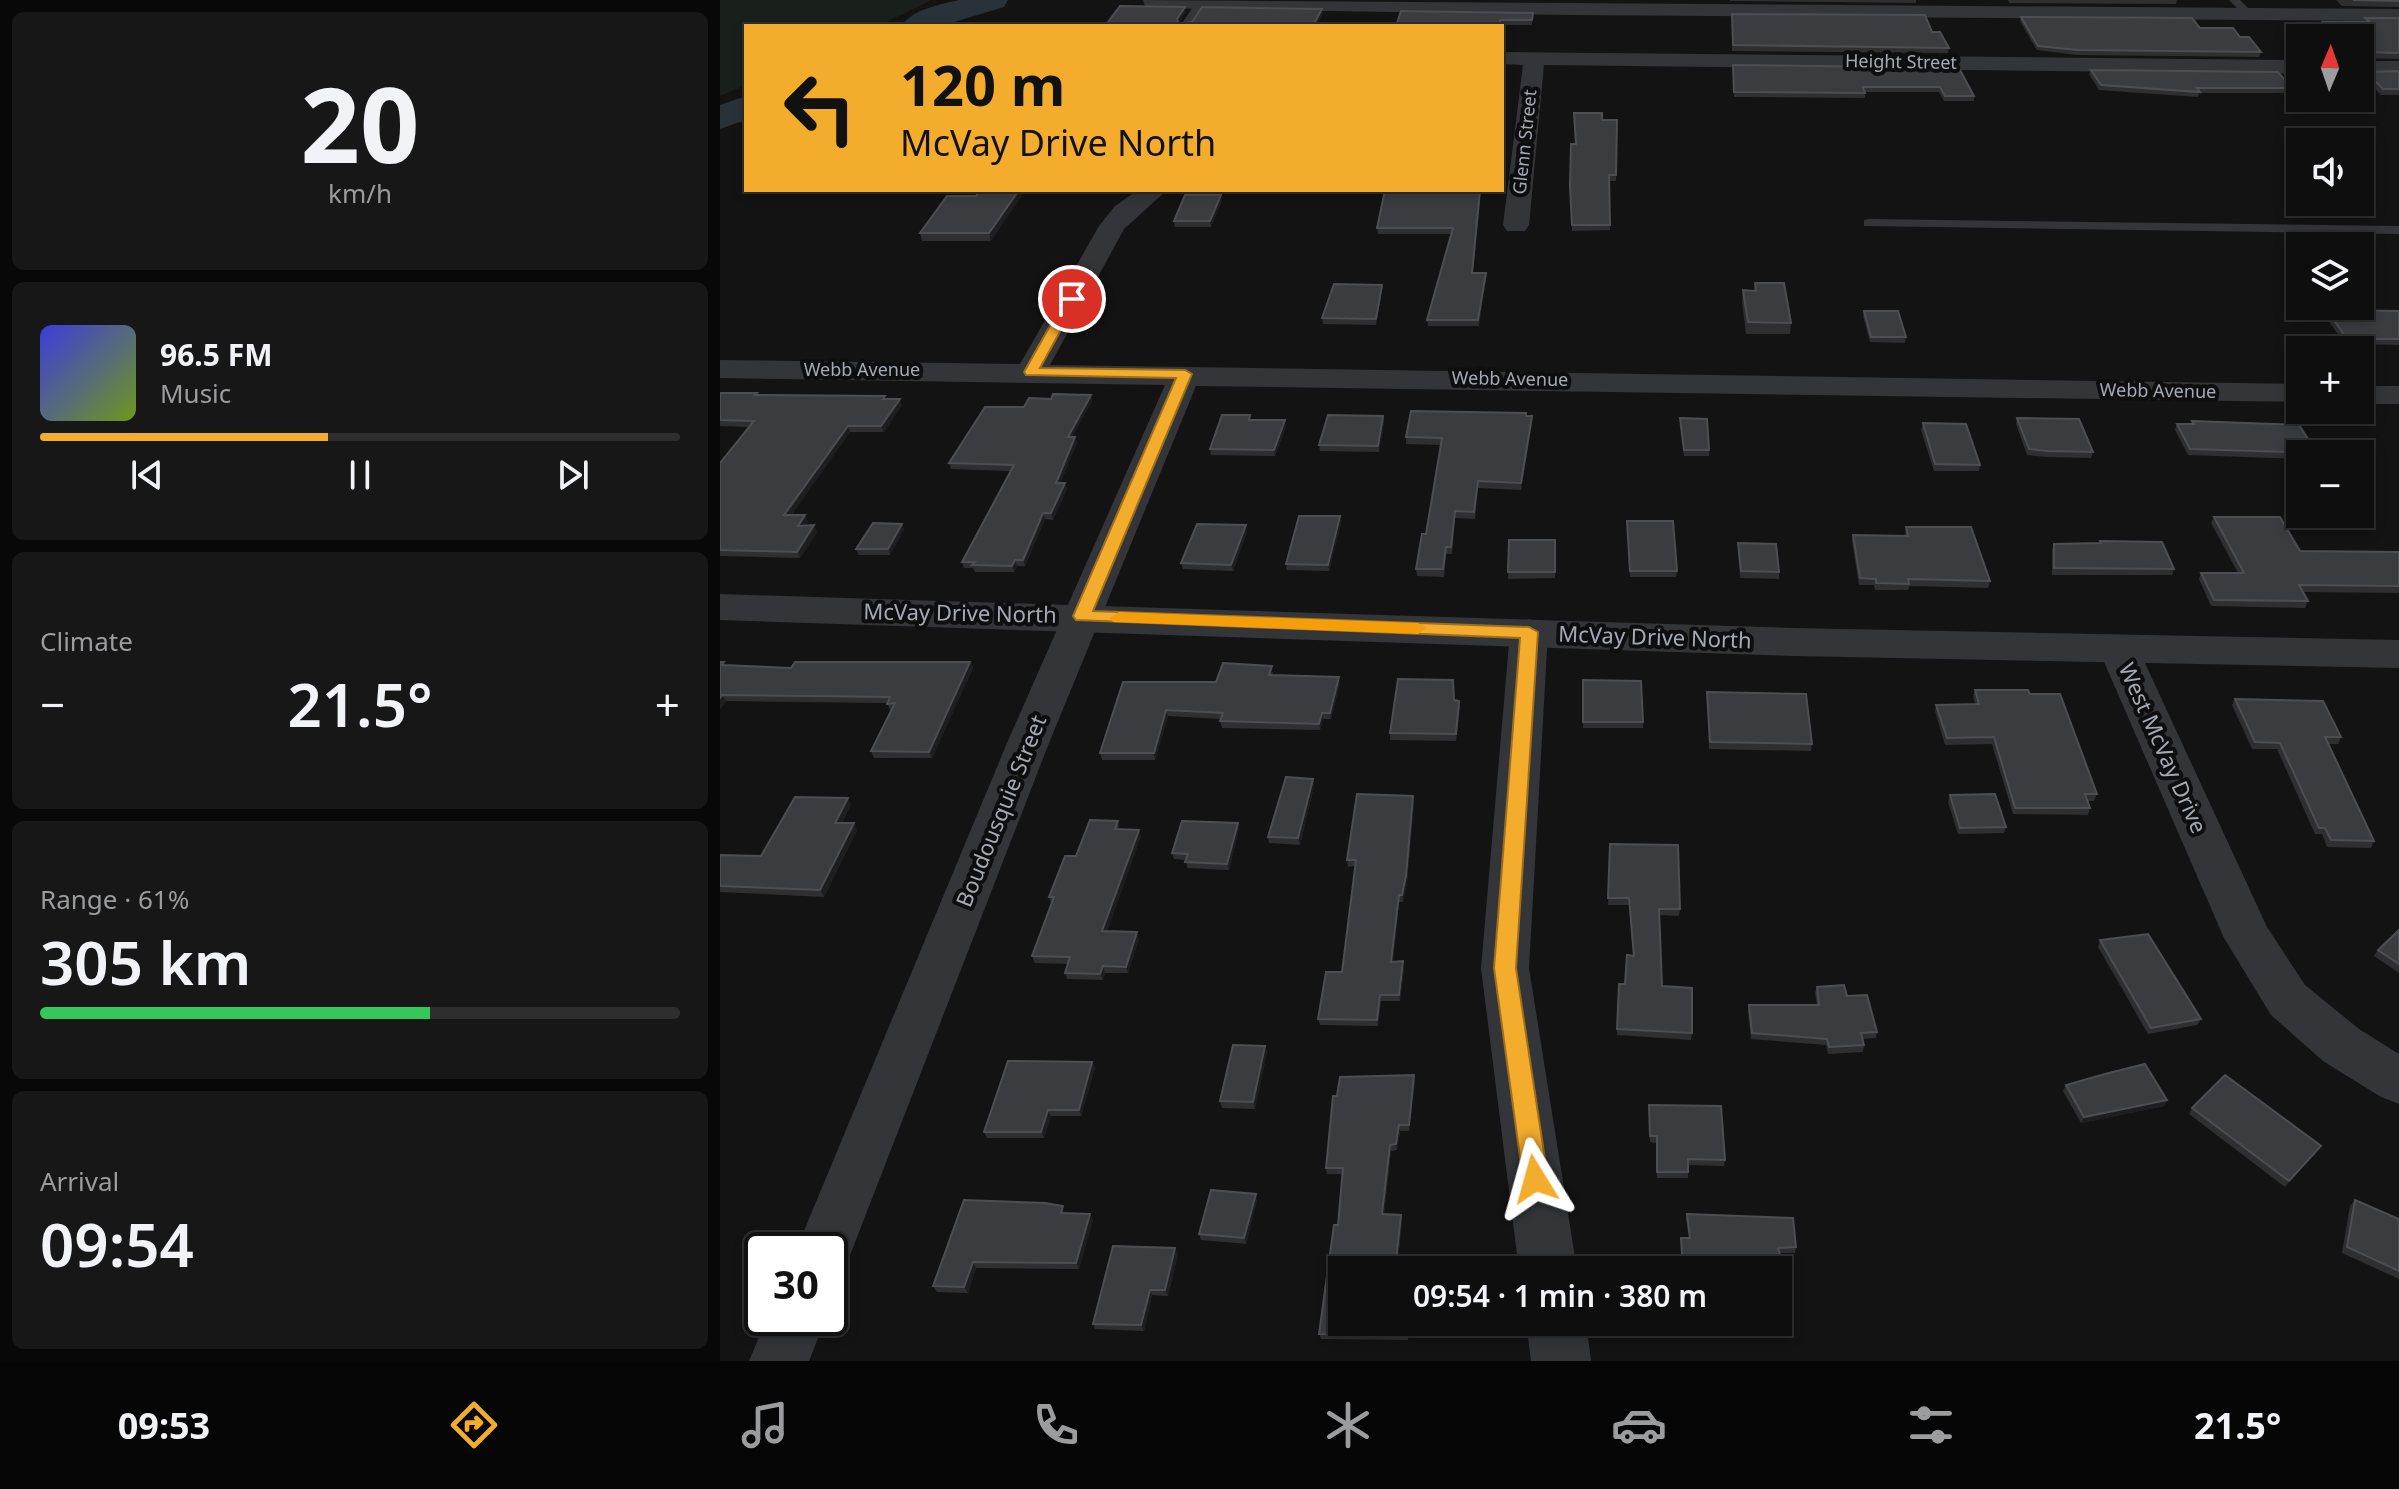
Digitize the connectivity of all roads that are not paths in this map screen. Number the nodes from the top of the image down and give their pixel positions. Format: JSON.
{"nodes":[{"id":1,"x":1152,"y":2,"type":"dead end"},
{"id":2,"x":1282,"y":2,"type":"edge"},
{"id":3,"x":1201,"y":3,"type":"junction"},
{"id":4,"x":1696,"y":5,"type":"edge"},
{"id":5,"x":2100,"y":6,"type":"edge"},
{"id":6,"x":2241,"y":7,"type":"edge"},
{"id":7,"x":2316,"y":14,"type":"junction"},
{"id":8,"x":2399,"y":15,"type":"edge"},
{"id":9,"x":1186,"y":24,"type":"edge"},
{"id":10,"x":2313,"y":24,"type":"edge"},
{"id":11,"x":1504,"y":58,"type":"edge"},
{"id":12,"x":1534,"y":59,"type":"junction"},
{"id":13,"x":2286,"y":67,"type":"edge"},
{"id":14,"x":2374,"y":68,"type":"edge"},
{"id":15,"x":2399,"y":68,"type":"edge"},
{"id":16,"x":1151,"y":192,"type":"edge"},
{"id":17,"x":1869,"y":223,"type":"dead end"},
{"id":18,"x":1516,"y":225,"type":"dead end"},
{"id":19,"x":2399,"y":230,"type":"edge"},
{"id":20,"x":720,"y":369,"type":"edge"},
{"id":21,"x":1031,"y":372,"type":"junction"},
{"id":22,"x":1185,"y":374,"type":"junction"},
{"id":23,"x":2286,"y":393,"type":"edge"},
{"id":24,"x":2374,"y":395,"type":"edge"},
{"id":25,"x":2399,"y":395,"type":"edge"},
{"id":26,"x":720,"y":607,"type":"edge"},
{"id":27,"x":1082,"y":616,"type":"junction"},
{"id":28,"x":1529,"y":632,"type":"junction"},
{"id":29,"x":2118,"y":648,"type":"junction"},
{"id":30,"x":2399,"y":654,"type":"edge"},
{"id":31,"x":2399,"y":1081,"type":"edge"},
{"id":32,"x":831,"y":1232,"type":"edge"},
{"id":33,"x":1546,"y":1256,"type":"edge"},
{"id":34,"x":789,"y":1336,"type":"edge"},
{"id":35,"x":1558,"y":1336,"type":"edge"},
{"id":36,"x":779,"y":1361,"type":"edge"},
{"id":37,"x":1561,"y":1361,"type":"edge"}],
"edges":[{"from":1,"to":3,"type":"street"},
{"from":2,"to":3,"type":"street"},
{"from":2,"to":4,"type":"street"},
{"from":3,"to":9,"type":"lane"},
{"from":4,"to":5,"type":"street"},
{"from":5,"to":6,"type":"street"},
{"from":6,"to":7,"type":"street"},
{"from":7,"to":8,"type":"street"},
{"from":7,"to":10,"type":"street"},
{"from":11,"to":12,"type":"street","name":"Height Street"},
{"from":12,"to":13,"type":"street","name":"Height Street"},
{"from":12,"to":18,"type":"street","name":"Glenn Street"},
{"from":14,"to":15,"type":"street"},
{"from":16,"to":21,"type":"street"},
{"from":17,"to":19,"type":"lane"},
{"from":20,"to":21,"type":"street","name":"Webb Avenue"},
{"from":21,"to":22,"type":"street","name":"Webb Avenue"},
{"from":22,"to":23,"type":"street","name":"Webb Avenue"},
{"from":22,"to":27,"type":"street","name":"Boudousquie Street"},
{"from":24,"to":25,"type":"street"},
{"from":26,"to":27,"type":"street","name":"McVay Drive North"},
{"from":27,"to":28,"type":"street","name":"McVay Drive North"},
{"from":27,"to":32,"type":"street","name":"Boudousquie Street"},
{"from":28,"to":29,"type":"street","name":"McVay Drive North"},
{"from":28,"to":33,"type":"street"},
{"from":29,"to":30,"type":"street","name":"McVay Drive North"},
{"from":29,"to":31,"type":"street","name":"West McVay Drive"},
{"from":34,"to":36,"type":"street"},
{"from":35,"to":37,"type":"street"}]}
